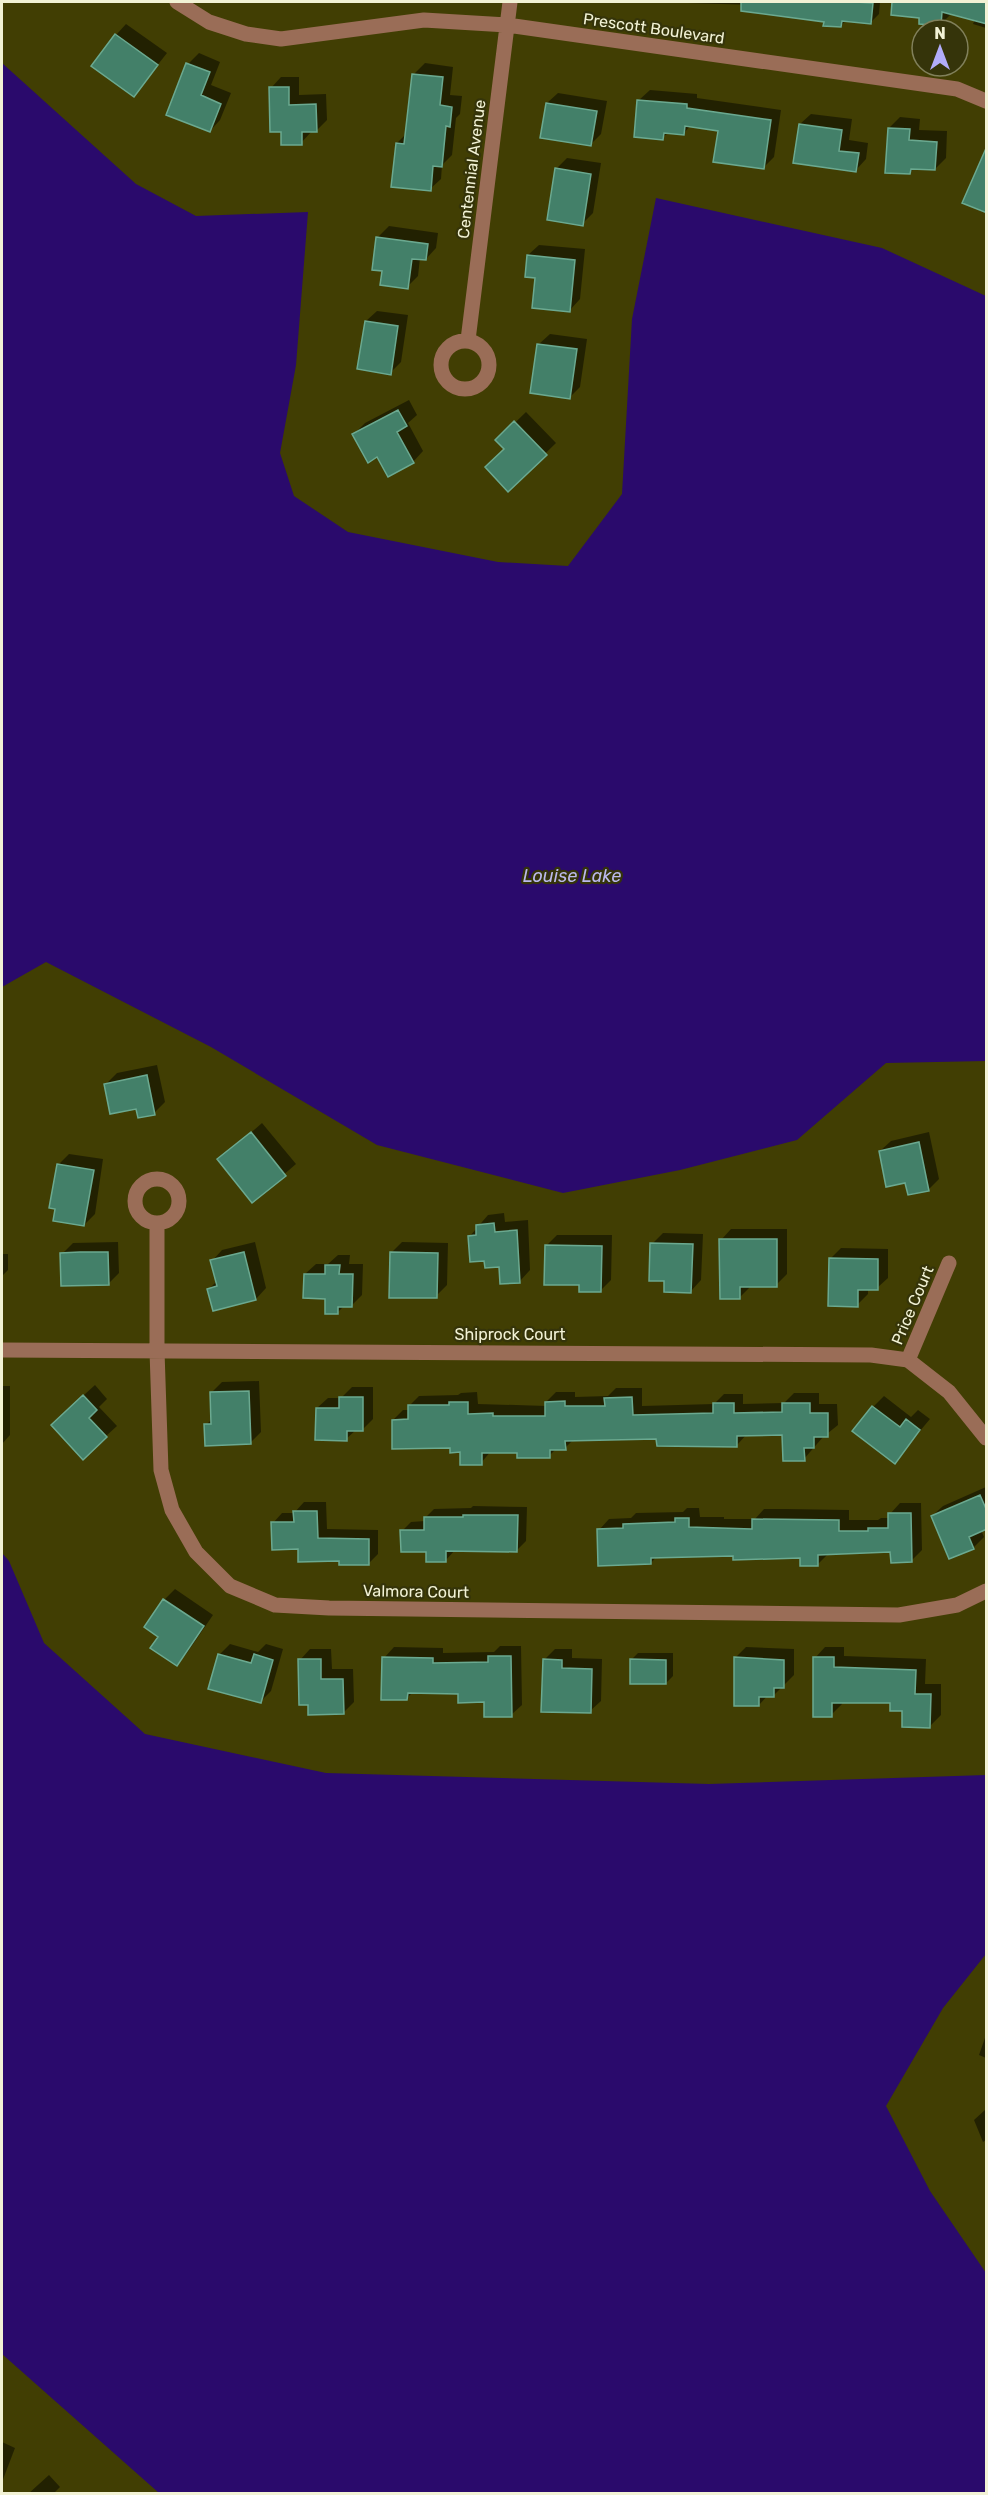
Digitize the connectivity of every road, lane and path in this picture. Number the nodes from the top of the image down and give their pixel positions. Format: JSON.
{"nodes":[{"id":1,"x":177,"y":2,"type":"edge"},
{"id":2,"x":510,"y":2,"type":"edge"},
{"id":3,"x":507,"y":25,"type":"junction"},
{"id":4,"x":987,"y":101,"type":"edge"},
{"id":5,"x":468,"y":340,"type":"dead end"},
{"id":6,"x":157,"y":1223,"type":"dead end"},
{"id":7,"x":949,"y":1263,"type":"dead end"},
{"id":8,"x":2,"y":1350,"type":"edge"},
{"id":9,"x":157,"y":1351,"type":"junction"},
{"id":10,"x":908,"y":1360,"type":"junction"},
{"id":11,"x":987,"y":1438,"type":"edge"},
{"id":12,"x":987,"y":1591,"type":"edge"}],
"edges":[{"from":1,"to":3,"type":"street","name":"Prescott Boulevard"},
{"from":2,"to":3,"type":"street","name":"Centennial Avenue"},
{"from":3,"to":4,"type":"street","name":"Prescott Boulevard"},
{"from":3,"to":5,"type":"street","name":"Centennial Avenue"},
{"from":6,"to":9,"type":"street","name":"Valmora Court"},
{"from":7,"to":10,"type":"street","name":"Price Court"},
{"from":8,"to":9,"type":"street","name":"Shiprock Court"},
{"from":9,"to":10,"type":"street","name":"Shiprock Court"},
{"from":9,"to":12,"type":"street","name":"Valmora Court"},
{"from":10,"to":11,"type":"street"}]}
